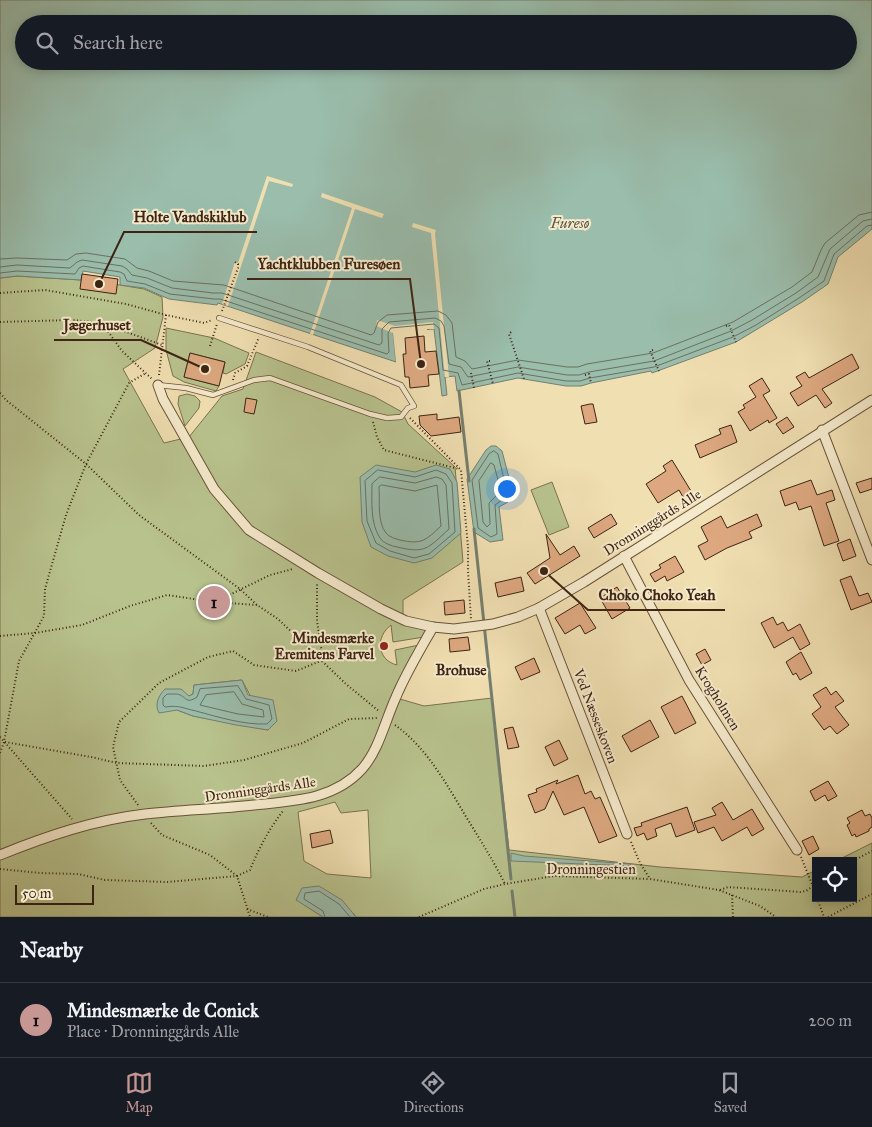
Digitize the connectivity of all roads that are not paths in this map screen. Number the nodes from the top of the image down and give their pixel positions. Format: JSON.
{"nodes":[{"id":1,"x":219,"y":318,"type":"road end"},
{"id":2,"x":158,"y":385,"type":"joint"},
{"id":3,"x":872,"y":400,"type":"edge"},
{"id":4,"x":822,"y":430,"type":"junction"},
{"id":5,"x":624,"y":556,"type":"junction"},
{"id":6,"x":872,"y":560,"type":"edge"},
{"id":7,"x":539,"y":608,"type":"junction"},
{"id":8,"x":433,"y":627,"type":"junction"},
{"id":9,"x":628,"y":834,"type":"road end"},
{"id":10,"x":797,"y":850,"type":"road end"},
{"id":11,"x":0,"y":855,"type":"edge"}],
"edges":[{"from":1,"to":2,"type":"lane"},
{"from":2,"to":8,"type":"street","name":"Dronninggårds Alle"},
{"from":3,"to":4,"type":"street","name":"Dronninggårds Alle"},
{"from":4,"to":5,"type":"street","name":"Dronninggårds Alle"},
{"from":4,"to":6,"type":"street"},
{"from":5,"to":7,"type":"street","name":"Dronninggårds Alle"},
{"from":5,"to":10,"type":"street","name":"Krogholmen"},
{"from":7,"to":8,"type":"street","name":"Dronninggårds Alle"},
{"from":7,"to":9,"type":"street","name":"Ved Næsseskoven"},
{"from":8,"to":11,"type":"street","name":"Dronninggårds Alle"}]}
